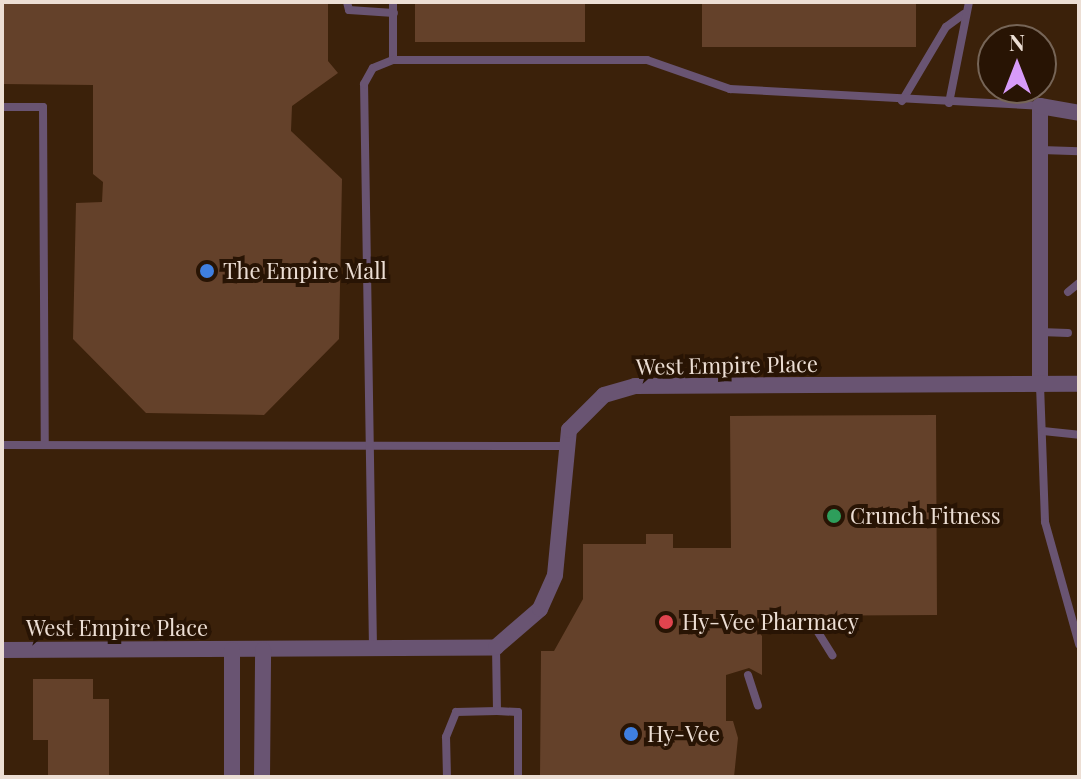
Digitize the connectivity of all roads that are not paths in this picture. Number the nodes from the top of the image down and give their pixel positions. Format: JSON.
{"nodes":[{"id":1,"x":347,"y":2,"type":"edge"},
{"id":2,"x":393,"y":2,"type":"edge"},
{"id":3,"x":969,"y":2,"type":"edge"},
{"id":4,"x":394,"y":13,"type":"junction"},
{"id":5,"x":964,"y":14,"type":"junction"},
{"id":6,"x":393,"y":60,"type":"junction"},
{"id":7,"x":902,"y":101,"type":"junction"},
{"id":8,"x":949,"y":103,"type":"junction"},
{"id":9,"x":1079,"y":103,"type":"edge"},
{"id":10,"x":1040,"y":106,"type":"junction"},
{"id":11,"x":2,"y":107,"type":"edge"},
{"id":12,"x":1079,"y":113,"type":"edge"},
{"id":13,"x":1040,"y":150,"type":"junction"},
{"id":14,"x":1079,"y":151,"type":"edge"},
{"id":15,"x":1079,"y":283,"type":"edge"},
{"id":16,"x":1068,"y":292,"type":"dead end"},
{"id":17,"x":1040,"y":332,"type":"junction"},
{"id":18,"x":1068,"y":333,"type":"dead end"},
{"id":19,"x":1079,"y":384,"type":"edge"},
{"id":20,"x":1040,"y":385,"type":"junction"},
{"id":21,"x":1043,"y":431,"type":"junction"},
{"id":22,"x":1079,"y":435,"type":"edge"},
{"id":23,"x":2,"y":445,"type":"edge"},
{"id":24,"x":45,"y":445,"type":"junction"},
{"id":25,"x":366,"y":445,"type":"junction"},
{"id":26,"x":565,"y":446,"type":"junction"},
{"id":27,"x":762,"y":629,"type":"dead end"},
{"id":28,"x":1079,"y":644,"type":"edge"},
{"id":29,"x":496,"y":647,"type":"junction"},
{"id":30,"x":373,"y":649,"type":"junction"},
{"id":31,"x":2,"y":650,"type":"edge"},
{"id":32,"x":232,"y":650,"type":"junction"},
{"id":33,"x":263,"y":650,"type":"junction"},
{"id":34,"x":832,"y":655,"type":"dead end"},
{"id":35,"x":748,"y":675,"type":"dead end"},
{"id":36,"x":758,"y":705,"type":"dead end"},
{"id":37,"x":497,"y":711,"type":"junction"},
{"id":38,"x":232,"y":777,"type":"edge"},
{"id":39,"x":262,"y":777,"type":"edge"},
{"id":40,"x":447,"y":777,"type":"edge"},
{"id":41,"x":518,"y":777,"type":"edge"}],
"edges":[{"from":1,"to":4,"type":"lane"},
{"from":2,"to":4,"type":"lane"},
{"from":3,"to":5,"type":"lane"},
{"from":4,"to":6,"type":"lane"},
{"from":5,"to":7,"type":"lane"},
{"from":5,"to":8,"type":"lane"},
{"from":6,"to":7,"type":"lane"},
{"from":6,"to":25,"type":"lane"},
{"from":7,"to":8,"type":"lane"},
{"from":8,"to":10,"type":"lane"},
{"from":9,"to":10,"type":"street"},
{"from":10,"to":12,"type":"street"},
{"from":10,"to":13,"type":"street"},
{"from":11,"to":24,"type":"lane"},
{"from":13,"to":14,"type":"lane"},
{"from":13,"to":17,"type":"street"},
{"from":15,"to":16,"type":"lane"},
{"from":17,"to":18,"type":"lane"},
{"from":17,"to":20,"type":"street"},
{"from":19,"to":20,"type":"street","name":"West Empire Place"},
{"from":20,"to":21,"type":"lane"},
{"from":20,"to":26,"type":"street","name":"West Empire Place"},
{"from":21,"to":22,"type":"lane"},
{"from":21,"to":28,"type":"lane"},
{"from":23,"to":24,"type":"lane"},
{"from":24,"to":25,"type":"lane"},
{"from":25,"to":26,"type":"lane"},
{"from":25,"to":30,"type":"lane"},
{"from":26,"to":29,"type":"street","name":"West Empire Place"},
{"from":27,"to":34,"type":"lane"},
{"from":29,"to":30,"type":"street","name":"West Empire Place"},
{"from":29,"to":37,"type":"lane"},
{"from":30,"to":33,"type":"street","name":"West Empire Place"},
{"from":31,"to":32,"type":"street","name":"West Empire Place"},
{"from":32,"to":33,"type":"street","name":"West Empire Place"},
{"from":32,"to":38,"type":"street","name":"West Empire Place"},
{"from":33,"to":39,"type":"street"},
{"from":35,"to":36,"type":"lane"},
{"from":37,"to":40,"type":"lane"},
{"from":37,"to":41,"type":"lane"}]}
